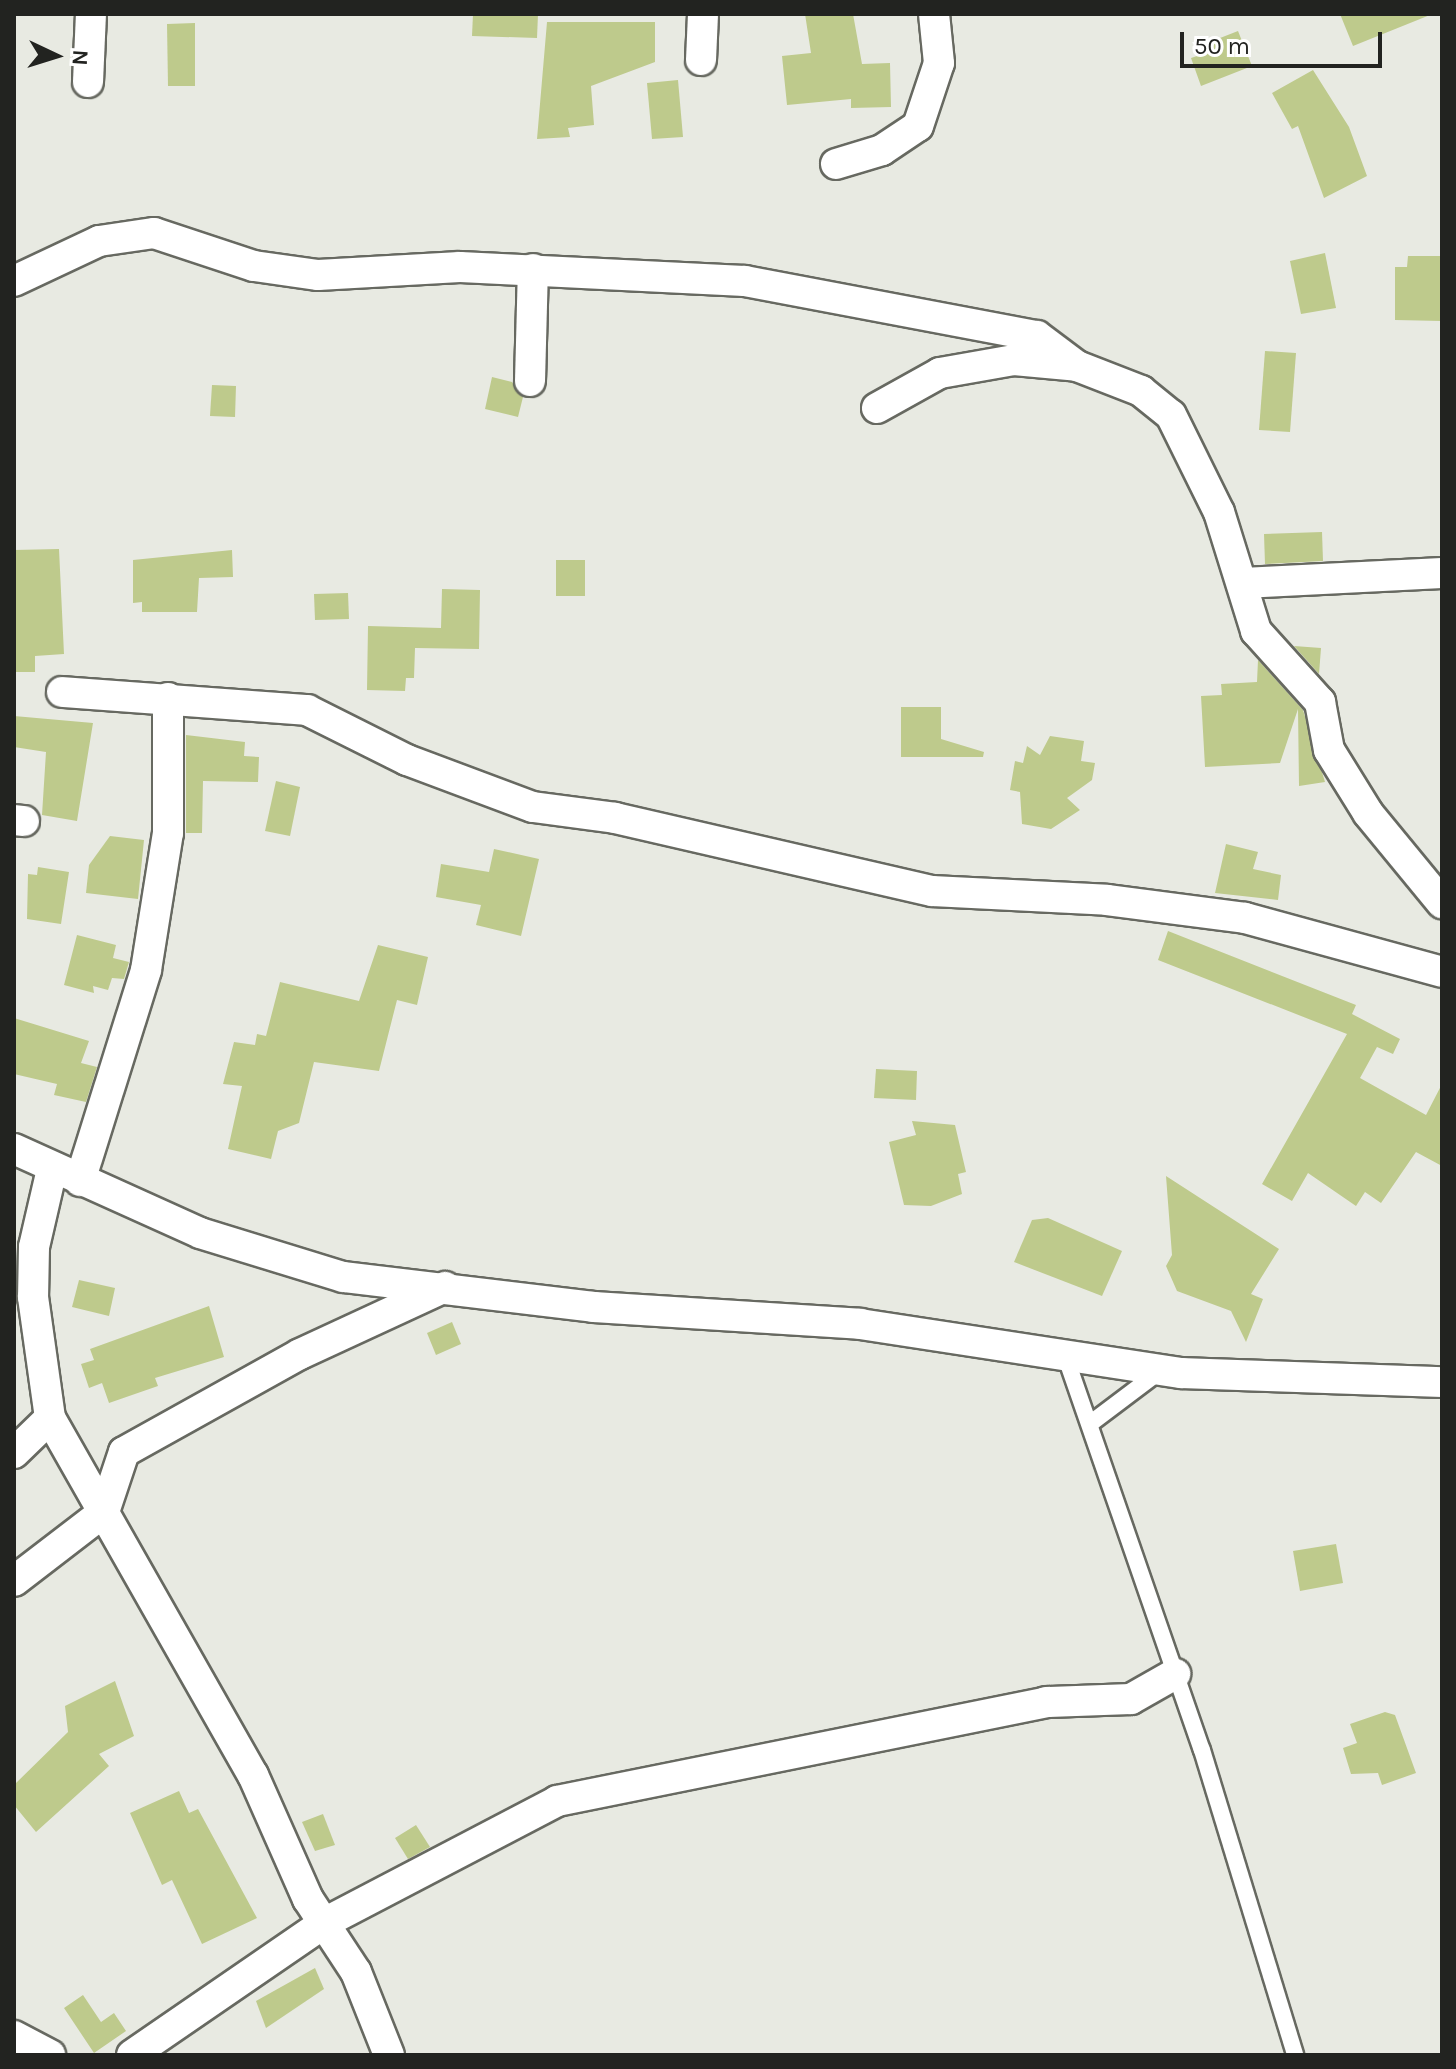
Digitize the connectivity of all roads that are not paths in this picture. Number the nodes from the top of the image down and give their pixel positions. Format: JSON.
{"nodes":[{"id":1,"x":91,"y":14,"type":"edge"},
{"id":2,"x":703,"y":14,"type":"edge"},
{"id":3,"x":934,"y":14,"type":"edge"},
{"id":4,"x":701,"y":60,"type":"dead end"},
{"id":5,"x":88,"y":82,"type":"dead end"},
{"id":6,"x":836,"y":164,"type":"dead end"},
{"id":7,"x":533,"y":269,"type":"junction"},
{"id":8,"x":14,"y":281,"type":"edge"},
{"id":9,"x":1077,"y":366,"type":"junction"},
{"id":10,"x":530,"y":381,"type":"dead end"},
{"id":11,"x":877,"y":408,"type":"dead end"},
{"id":12,"x":1442,"y":573,"type":"edge"},
{"id":13,"x":1243,"y":583,"type":"junction"},
{"id":14,"x":62,"y":692,"type":"dead end"},
{"id":15,"x":168,"y":698,"type":"junction"},
{"id":16,"x":1442,"y":903,"type":"edge"},
{"id":17,"x":1442,"y":972,"type":"edge"},
{"id":18,"x":14,"y":1149,"type":"edge"},
{"id":19,"x":52,"y":1169,"type":"junction"},
{"id":20,"x":80,"y":1181,"type":"junction"},
{"id":21,"x":445,"y":1287,"type":"junction"},
{"id":22,"x":1065,"y":1355,"type":"junction"},
{"id":23,"x":1161,"y":1370,"type":"junction"},
{"id":24,"x":1442,"y":1382,"type":"edge"},
{"id":25,"x":50,"y":1418,"type":"junction"},
{"id":26,"x":1091,"y":1423,"type":"junction"},
{"id":27,"x":14,"y":1453,"type":"edge"},
{"id":28,"x":104,"y":1512,"type":"junction"},
{"id":29,"x":14,"y":1581,"type":"edge"},
{"id":30,"x":1175,"y":1674,"type":"junction"},
{"id":31,"x":324,"y":1923,"type":"junction"},
{"id":32,"x":14,"y":2036,"type":"edge"},
{"id":33,"x":50,"y":2055,"type":"edge"},
{"id":34,"x":132,"y":2055,"type":"edge"},
{"id":35,"x":389,"y":2055,"type":"edge"},
{"id":36,"x":1295,"y":2055,"type":"edge"}],
"edges":[{"from":1,"to":5,"type":"street"},
{"from":2,"to":4,"type":"street"},
{"from":3,"to":6,"type":"street"},
{"from":7,"to":8,"type":"street"},
{"from":7,"to":9,"type":"street"},
{"from":7,"to":10,"type":"street"},
{"from":9,"to":11,"type":"street"},
{"from":9,"to":13,"type":"street"},
{"from":12,"to":13,"type":"street"},
{"from":13,"to":16,"type":"street"},
{"from":14,"to":15,"type":"street"},
{"from":15,"to":17,"type":"street"},
{"from":15,"to":20,"type":"street"},
{"from":18,"to":19,"type":"street"},
{"from":19,"to":20,"type":"street"},
{"from":19,"to":25,"type":"street"},
{"from":20,"to":21,"type":"street"},
{"from":21,"to":22,"type":"street"},
{"from":21,"to":28,"type":"street"},
{"from":22,"to":23,"type":"street"},
{"from":22,"to":26,"type":"lane"},
{"from":23,"to":24,"type":"street"},
{"from":23,"to":26,"type":"lane"},
{"from":25,"to":27,"type":"street"},
{"from":25,"to":28,"type":"street"},
{"from":26,"to":30,"type":"lane"},
{"from":28,"to":29,"type":"street"},
{"from":28,"to":31,"type":"street"},
{"from":30,"to":31,"type":"street"},
{"from":30,"to":36,"type":"lane"},
{"from":31,"to":34,"type":"street"},
{"from":31,"to":35,"type":"street"},
{"from":32,"to":33,"type":"street"}]}
